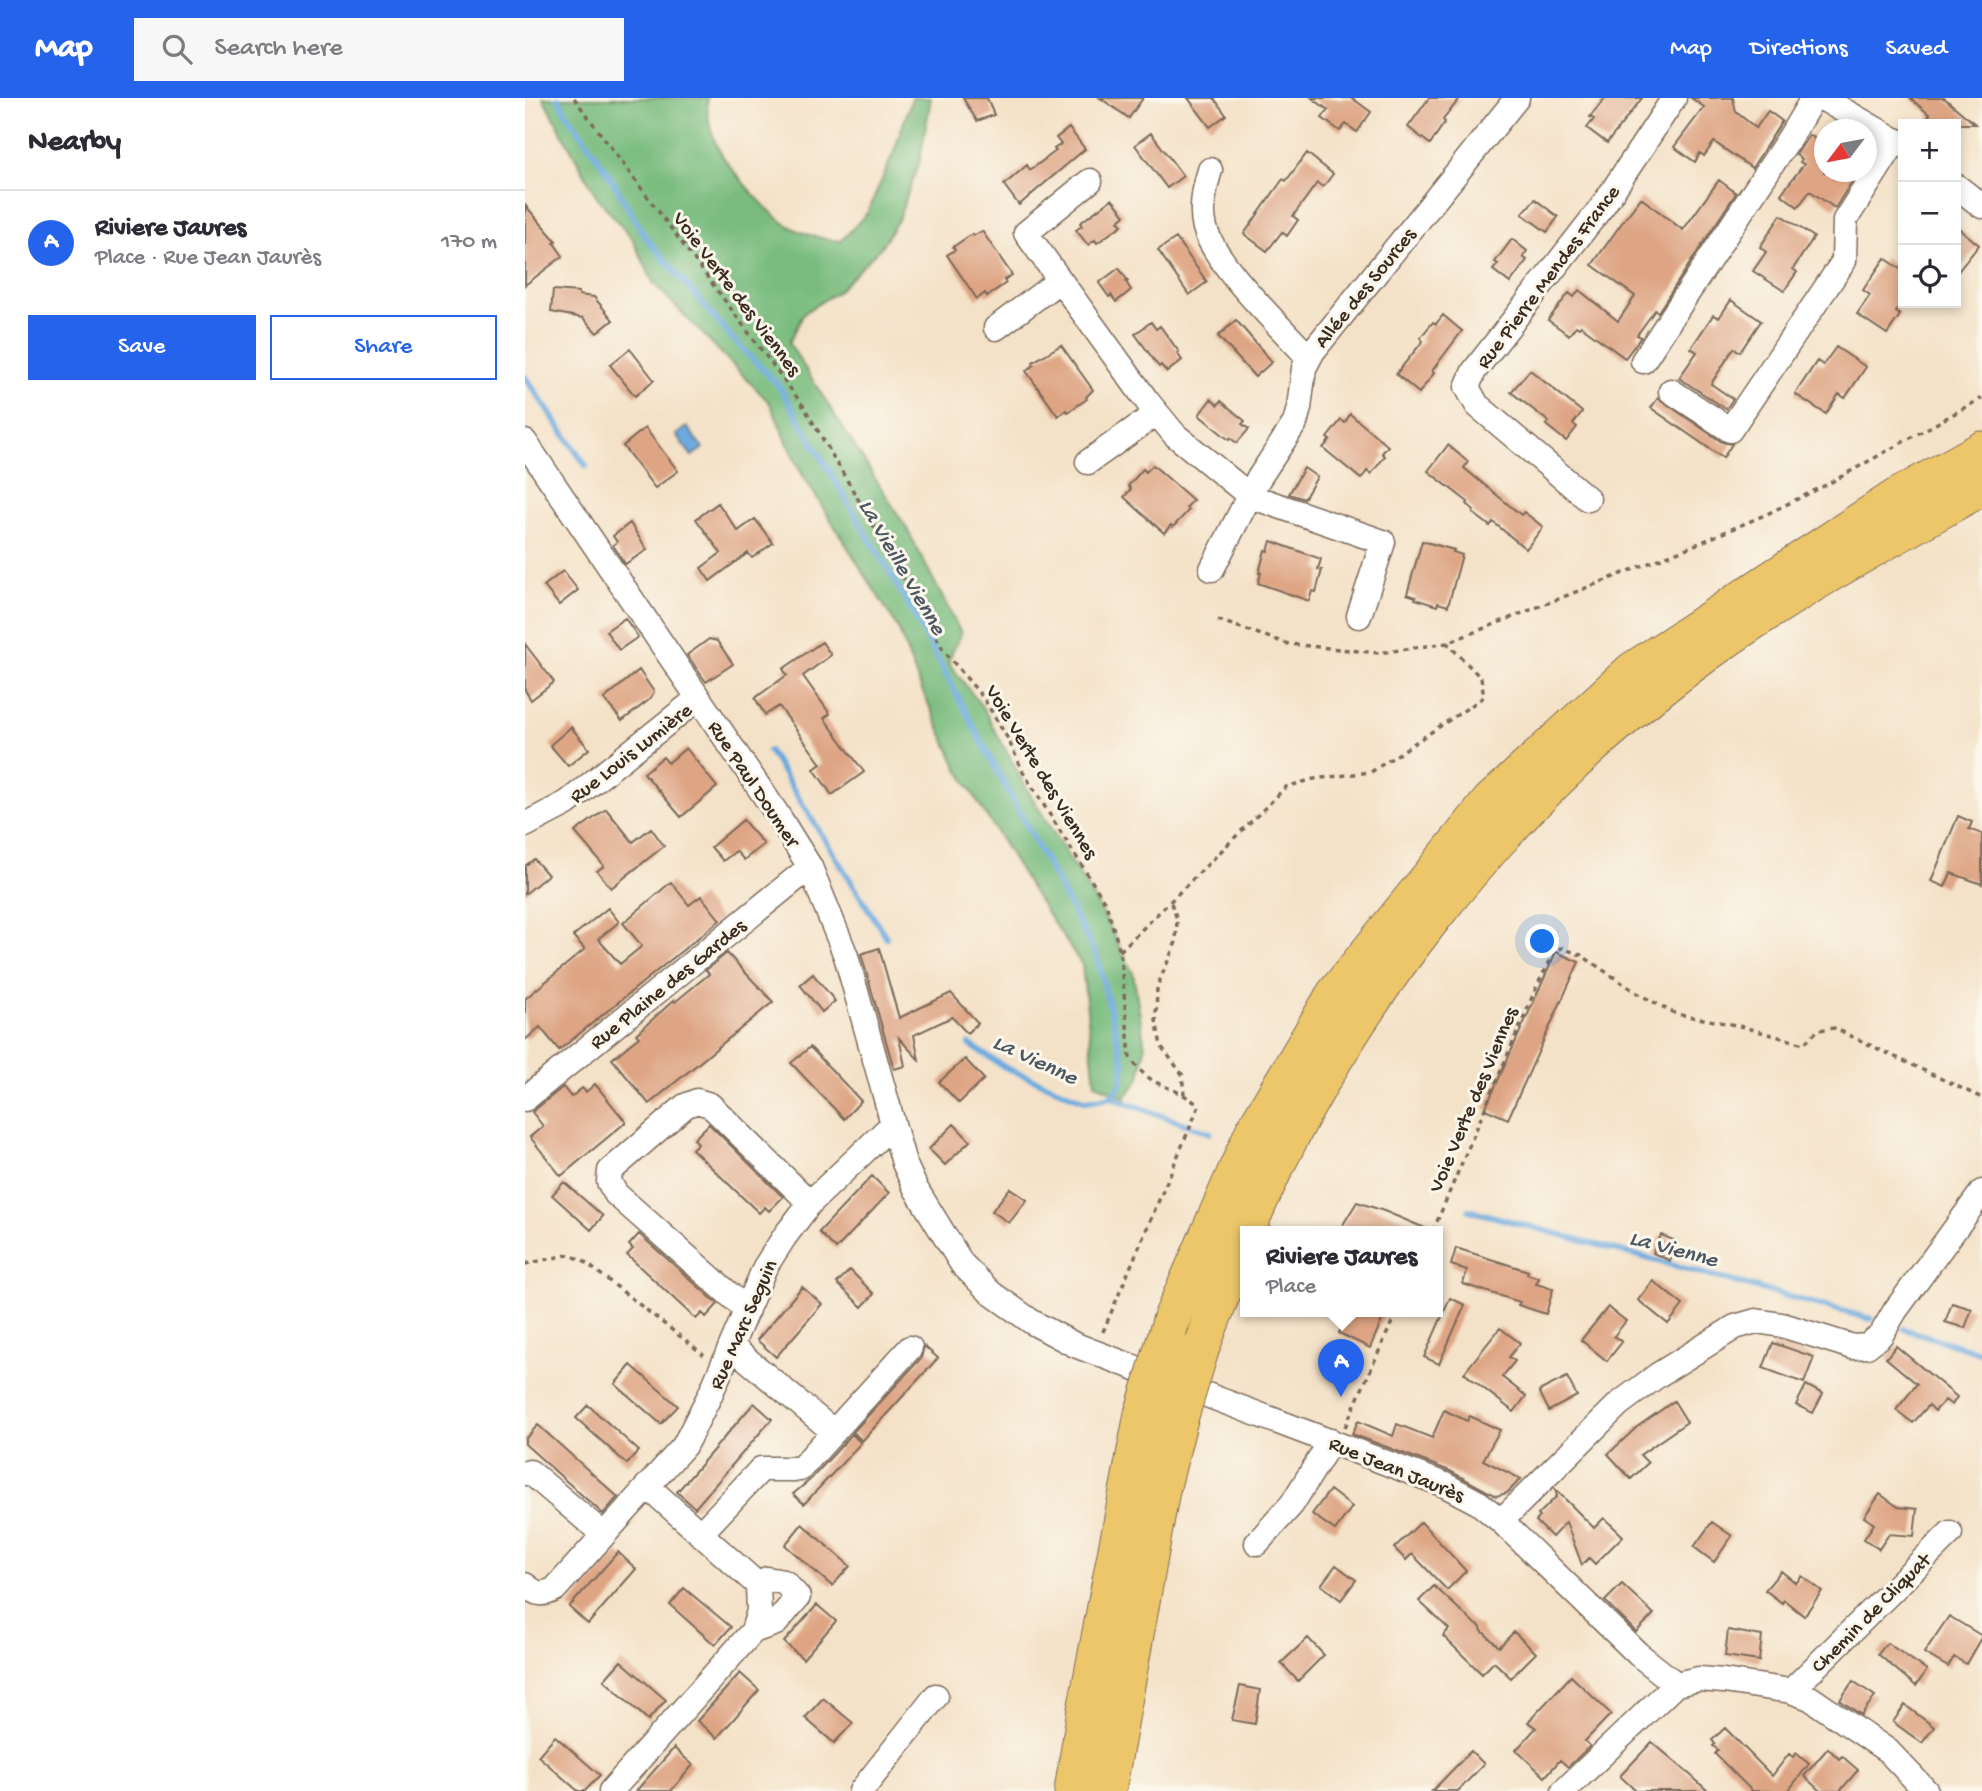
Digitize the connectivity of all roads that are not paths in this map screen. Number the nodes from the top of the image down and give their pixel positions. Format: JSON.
{"nodes":[{"id":1,"x":1517,"y":98,"type":"edge"},
{"id":2,"x":1674,"y":98,"type":"edge"},
{"id":3,"x":1813,"y":98,"type":"edge"},
{"id":4,"x":1822,"y":98,"type":"edge"},
{"id":5,"x":1898,"y":141,"type":"edge"},
{"id":6,"x":1898,"y":145,"type":"edge"},
{"id":7,"x":1210,"y":170,"type":"dead end"},
{"id":8,"x":1090,"y":180,"type":"dead end"},
{"id":9,"x":1961,"y":190,"type":"edge"},
{"id":10,"x":1982,"y":206,"type":"edge"},
{"id":11,"x":1060,"y":281,"type":"junction"},
{"id":12,"x":996,"y":328,"type":"dead end"},
{"id":13,"x":1309,"y":358,"type":"junction"},
{"id":14,"x":1643,"y":361,"type":"dead end"},
{"id":15,"x":1671,"y":390,"type":"dead end"},
{"id":16,"x":1157,"y":413,"type":"junction"},
{"id":17,"x":525,"y":442,"type":"edge"},
{"id":18,"x":1982,"y":450,"type":"edge"},
{"id":19,"x":1088,"y":463,"type":"dead end"},
{"id":20,"x":1982,"y":487,"type":"edge"},
{"id":21,"x":1250,"y":496,"type":"junction"},
{"id":22,"x":1588,"y":499,"type":"dead end"},
{"id":23,"x":1212,"y":569,"type":"dead end"},
{"id":24,"x":1359,"y":616,"type":"dead end"},
{"id":25,"x":697,"y":699,"type":"junction"},
{"id":26,"x":525,"y":825,"type":"edge"},
{"id":27,"x":810,"y":867,"type":"junction"},
{"id":28,"x":525,"y":1099,"type":"edge"},
{"id":29,"x":893,"y":1124,"type":"junction"},
{"id":30,"x":904,"y":1163,"type":"joint"},
{"id":31,"x":1982,"y":1192,"type":"edge"},
{"id":32,"x":810,"y":1203,"type":"junction"},
{"id":33,"x":1248,"y":1226,"type":"edge"},
{"id":34,"x":1240,"y":1245,"type":"edge"},
{"id":35,"x":747,"y":1310,"type":"junction"},
{"id":36,"x":910,"y":1348,"type":"dead end"},
{"id":37,"x":727,"y":1358,"type":"junction"},
{"id":38,"x":834,"y":1432,"type":"junction"},
{"id":39,"x":1338,"y":1434,"type":"junction"},
{"id":40,"x":525,"y":1473,"type":"edge"},
{"id":41,"x":647,"y":1486,"type":"junction"},
{"id":42,"x":1501,"y":1521,"type":"junction"},
{"id":43,"x":1950,"y":1533,"type":"dead end"},
{"id":44,"x":603,"y":1534,"type":"junction"},
{"id":45,"x":700,"y":1534,"type":"junction"},
{"id":46,"x":1257,"y":1543,"type":"dead end"},
{"id":47,"x":525,"y":1585,"type":"edge"},
{"id":48,"x":758,"y":1585,"type":"junction"},
{"id":49,"x":753,"y":1631,"type":"junction"},
{"id":50,"x":1676,"y":1684,"type":"junction"},
{"id":51,"x":1791,"y":1691,"type":"junction"},
{"id":52,"x":936,"y":1696,"type":"dead end"},
{"id":53,"x":1085,"y":1716,"type":"junction"},
{"id":54,"x":1114,"y":1754,"type":"junction"},
{"id":55,"x":611,"y":1791,"type":"edge"},
{"id":56,"x":861,"y":1791,"type":"edge"},
{"id":57,"x":1066,"y":1791,"type":"edge"},
{"id":58,"x":1073,"y":1791,"type":"edge"},
{"id":59,"x":1107,"y":1791,"type":"edge"},
{"id":60,"x":1113,"y":1791,"type":"edge"},
{"id":61,"x":1564,"y":1791,"type":"edge"},
{"id":62,"x":1926,"y":1791,"type":"edge"}],
"edges":[{"from":1,"to":13,"type":"street","name":"Allée des Sources"},
{"from":2,"to":22,"type":"street","name":"Rue Pierre Mendes France"},
{"from":3,"to":14,"type":"street"},
{"from":4,"to":5,"type":"street"},
{"from":6,"to":15,"type":"street"},
{"from":7,"to":13,"type":"street"},
{"from":8,"to":11,"type":"street"},
{"from":9,"to":10,"type":"street"},
{"from":11,"to":12,"type":"street"},
{"from":11,"to":16,"type":"street"},
{"from":13,"to":21,"type":"street","name":"Allée des Sources"},
{"from":16,"to":19,"type":"street"},
{"from":16,"to":21,"type":"street"},
{"from":17,"to":25,"type":"street","name":"Rue Paul Doumer"},
{"from":18,"to":53,"type":"highway","bridge":true},
{"from":20,"to":33,"type":"highway"},
{"from":21,"to":23,"type":"street","name":"Allée des Sources"},
{"from":21,"to":24,"type":"street"},
{"from":25,"to":26,"type":"street","name":"Rue Louis Lumière"},
{"from":25,"to":27,"type":"street","name":"Rue Paul Doumer"},
{"from":27,"to":28,"type":"street","name":"Rue Plaine des Gardes"},
{"from":27,"to":29,"type":"street","name":"Rue Paul Doumer"},
{"from":29,"to":30,"type":"street","name":"Rue Paul Doumer"},
{"from":29,"to":32,"type":"street","name":"Rue Marc Seguin"},
{"from":30,"to":39,"type":"street","name":"Rue Jean Jaurès"},
{"from":31,"to":42,"type":"street"},
{"from":32,"to":35,"type":"street","name":"Rue Marc Seguin"},
{"from":32,"to":35,"type":"street"},
{"from":34,"to":54,"type":"highway","bridge":true},
{"from":35,"to":37,"type":"street","name":"Rue Marc Seguin"},
{"from":36,"to":38,"type":"street"},
{"from":37,"to":38,"type":"street"},
{"from":37,"to":41,"type":"street","name":"Rue Marc Seguin"},
{"from":38,"to":45,"type":"street"},
{"from":39,"to":42,"type":"street","name":"Rue Jean Jaurès"},
{"from":39,"to":46,"type":"street"},
{"from":40,"to":44,"type":"street"},
{"from":41,"to":44,"type":"street","name":"Rue Marc Seguin"},
{"from":41,"to":45,"type":"street"},
{"from":42,"to":50,"type":"street","name":"Rue Jean Jaurès"},
{"from":43,"to":51,"type":"street","name":"Chemin de Cliquat"},
{"from":44,"to":47,"type":"street","name":"Rue Marc Seguin"},
{"from":45,"to":48,"type":"street"},
{"from":48,"to":49,"type":"street"},
{"from":48,"to":49,"type":"street"},
{"from":49,"to":55,"type":"street"},
{"from":50,"to":51,"type":"street"},
{"from":50,"to":61,"type":"street"},
{"from":51,"to":62,"type":"street"},
{"from":52,"to":56,"type":"street"},
{"from":53,"to":57,"type":"highway"},
{"from":53,"to":58,"type":"highway"},
{"from":54,"to":59,"type":"highway"},
{"from":54,"to":60,"type":"highway"}]}
